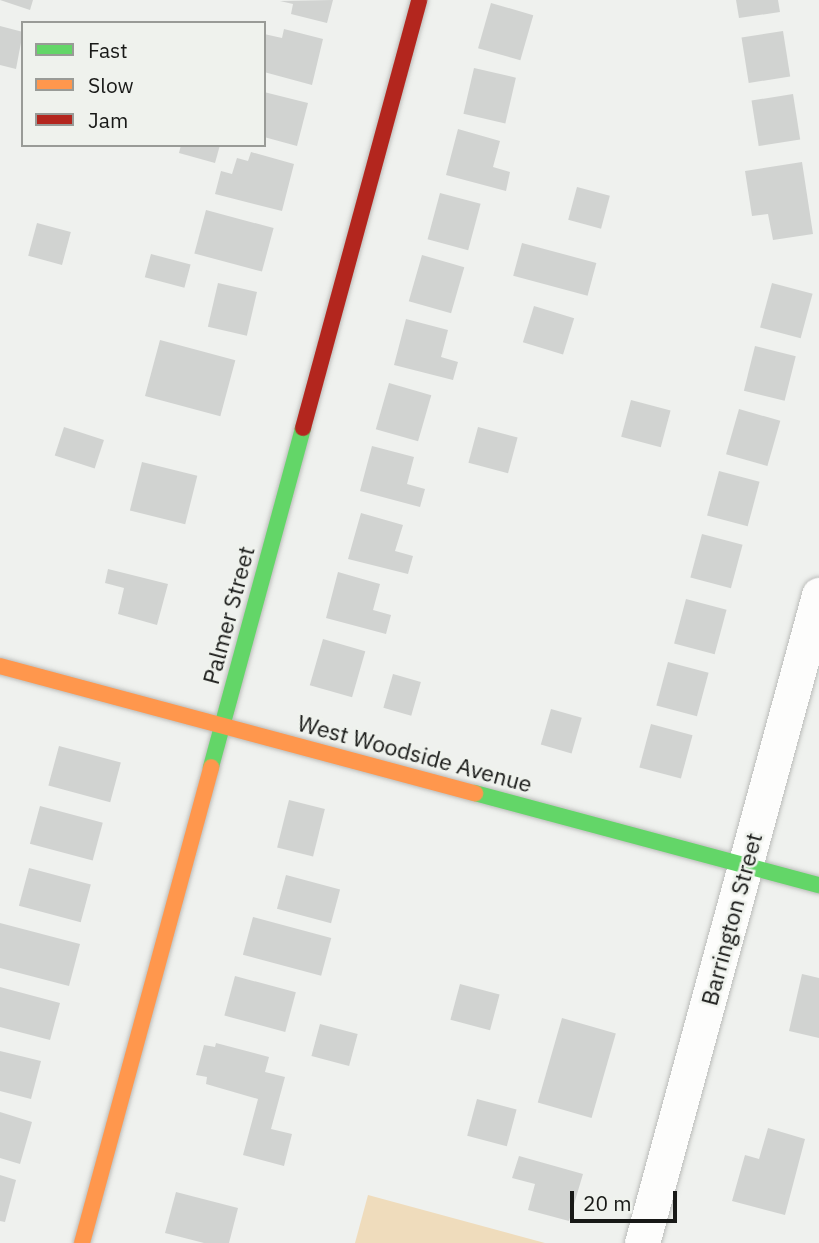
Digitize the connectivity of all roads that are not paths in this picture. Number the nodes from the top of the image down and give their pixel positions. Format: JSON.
{"nodes":[{"id":1,"x":419,"y":0,"type":"edge"},
{"id":2,"x":819,"y":595,"type":"edge"},
{"id":3,"x":0,"y":666,"type":"edge"},
{"id":4,"x":221,"y":724,"type":"junction"},
{"id":5,"x":746,"y":864,"type":"junction"},
{"id":6,"x":819,"y":885,"type":"edge"},
{"id":7,"x":82,"y":1243,"type":"edge"},
{"id":8,"x":642,"y":1243,"type":"edge"}],
"edges":[{"from":1,"to":4,"type":"street","name":"Palmer Street"},
{"from":2,"to":5,"type":"street","name":"Barrington Street"},
{"from":3,"to":4,"type":"street","name":"West Woodside Avenue"},
{"from":4,"to":5,"type":"street","name":"West Woodside Avenue"},
{"from":4,"to":7,"type":"street","name":"Palmer Street"},
{"from":5,"to":6,"type":"street","name":"West Woodside Avenue"},
{"from":5,"to":8,"type":"street","name":"Barrington Street"}]}
